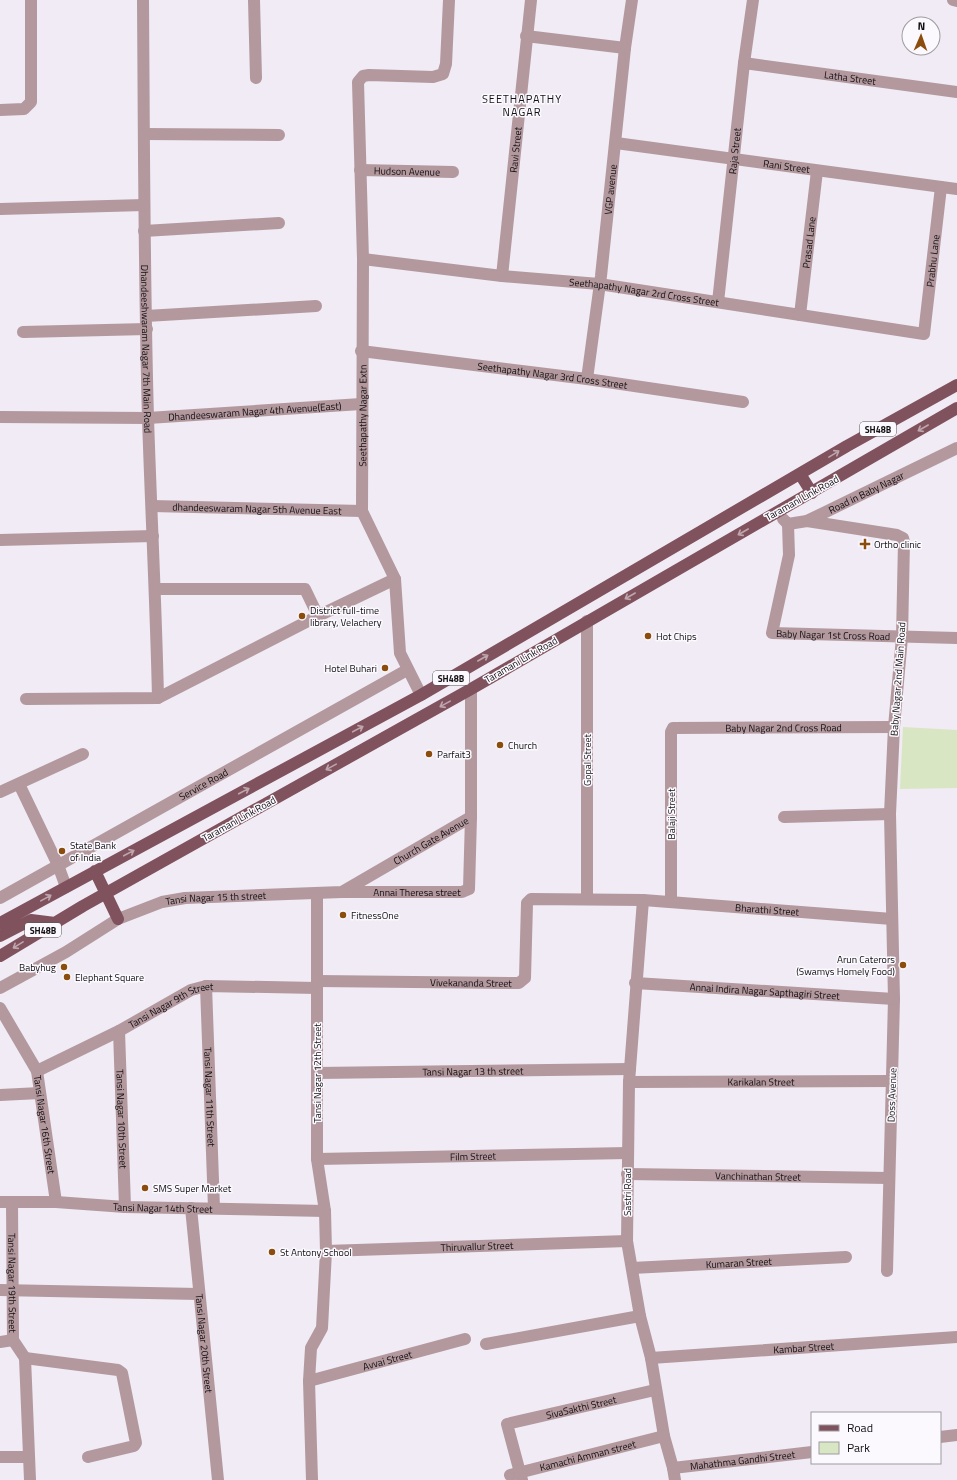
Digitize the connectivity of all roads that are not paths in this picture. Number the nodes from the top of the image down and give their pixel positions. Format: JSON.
{"nodes":[{"id":1,"x":31,"y":0,"type":"edge"},
{"id":2,"x":143,"y":0,"type":"edge"},
{"id":3,"x":254,"y":0,"type":"edge"},
{"id":4,"x":449,"y":0,"type":"edge"},
{"id":5,"x":531,"y":0,"type":"edge"},
{"id":6,"x":632,"y":0,"type":"edge"},
{"id":7,"x":753,"y":0,"type":"edge"},
{"id":8,"x":953,"y":0,"type":"edge"},
{"id":9,"x":957,"y":1,"type":"edge"},
{"id":10,"x":526,"y":36,"type":"junction"},
{"id":11,"x":624,"y":48,"type":"junction"},
{"id":12,"x":744,"y":63,"type":"junction"},
{"id":13,"x":256,"y":78,"type":"dead end"},
{"id":14,"x":957,"y":92,"type":"edge"},
{"id":15,"x":0,"y":110,"type":"edge"},
{"id":16,"x":144,"y":134,"type":"junction"},
{"id":17,"x":279,"y":135,"type":"dead end"},
{"id":18,"x":616,"y":143,"type":"junction"},
{"id":19,"x":733,"y":160,"type":"junction"},
{"id":20,"x":360,"y":170,"type":"junction"},
{"id":21,"x":817,"y":171,"type":"junction"},
{"id":22,"x":453,"y":172,"type":"dead end"},
{"id":23,"x":941,"y":187,"type":"junction"},
{"id":24,"x":957,"y":189,"type":"edge"},
{"id":25,"x":144,"y":205,"type":"junction"},
{"id":26,"x":0,"y":209,"type":"edge"},
{"id":27,"x":279,"y":223,"type":"dead end"},
{"id":28,"x":144,"y":231,"type":"junction"},
{"id":29,"x":363,"y":259,"type":"junction"},
{"id":30,"x":502,"y":276,"type":"junction"},
{"id":31,"x":599,"y":284,"type":"junction"},
{"id":32,"x":718,"y":302,"type":"junction"},
{"id":33,"x":316,"y":306,"type":"dead end"},
{"id":34,"x":800,"y":314,"type":"junction"},
{"id":35,"x":146,"y":316,"type":"junction"},
{"id":36,"x":147,"y":329,"type":"junction"},
{"id":37,"x":23,"y":332,"type":"dead end"},
{"id":38,"x":924,"y":334,"type":"joint"},
{"id":39,"x":362,"y":351,"type":"junction"},
{"id":40,"x":587,"y":379,"type":"junction"},
{"id":41,"x":957,"y":385,"type":"edge"},
{"id":42,"x":744,"y":402,"type":"dead end"},
{"id":43,"x":361,"y":404,"type":"junction"},
{"id":44,"x":957,"y":408,"type":"edge"},
{"id":45,"x":0,"y":417,"type":"edge"},
{"id":46,"x":148,"y":418,"type":"junction"},
{"id":47,"x":957,"y":448,"type":"edge"},
{"id":48,"x":800,"y":474,"type":"junction"},
{"id":49,"x":812,"y":493,"type":"junction"},
{"id":50,"x":152,"y":506,"type":"junction"},
{"id":51,"x":362,"y":511,"type":"junction"},
{"id":52,"x":776,"y":512,"type":"junction"},
{"id":53,"x":807,"y":521,"type":"junction"},
{"id":54,"x":788,"y":524,"type":"junction"},
{"id":55,"x":153,"y":536,"type":"junction"},
{"id":56,"x":0,"y":540,"type":"edge"},
{"id":57,"x":395,"y":579,"type":"junction"},
{"id":58,"x":156,"y":589,"type":"junction"},
{"id":59,"x":318,"y":616,"type":"junction"},
{"id":60,"x":587,"y":621,"type":"junction"},
{"id":61,"x":902,"y":637,"type":"junction"},
{"id":62,"x":957,"y":638,"type":"edge"},
{"id":63,"x":407,"y":670,"type":"junction"},
{"id":64,"x":471,"y":689,"type":"junction"},
{"id":65,"x":421,"y":695,"type":"junction"},
{"id":66,"x":158,"y":698,"type":"junction"},
{"id":67,"x":26,"y":699,"type":"dead end"},
{"id":68,"x":894,"y":727,"type":"junction"},
{"id":69,"x":673,"y":728,"type":"joint"},
{"id":70,"x":83,"y":754,"type":"dead end"},
{"id":71,"x":19,"y":784,"type":"junction"},
{"id":72,"x":0,"y":792,"type":"edge"},
{"id":73,"x":890,"y":814,"type":"junction"},
{"id":74,"x":471,"y":817,"type":"junction"},
{"id":75,"x":784,"y":817,"type":"dead end"},
{"id":76,"x":58,"y":865,"type":"junction"},
{"id":77,"x":95,"y":872,"type":"junction"},
{"id":78,"x":66,"y":887,"type":"junction"},
{"id":79,"x":342,"y":892,"type":"junction"},
{"id":80,"x":106,"y":893,"type":"junction"},
{"id":81,"x":317,"y":893,"type":"junction"},
{"id":82,"x":0,"y":898,"type":"edge"},
{"id":83,"x":587,"y":899,"type":"junction"},
{"id":84,"x":643,"y":900,"type":"junction"},
{"id":85,"x":671,"y":902,"type":"junction"},
{"id":86,"x":118,"y":919,"type":"junction"},
{"id":87,"x":892,"y":919,"type":"junction"},
{"id":88,"x":55,"y":922,"type":"junction"},
{"id":89,"x":2,"y":930,"type":"edge"},
{"id":90,"x":0,"y":956,"type":"edge"},
{"id":91,"x":635,"y":983,"type":"junction"},
{"id":92,"x":317,"y":984,"type":"junction"},
{"id":93,"x":206,"y":986,"type":"junction"},
{"id":94,"x":0,"y":988,"type":"edge"},
{"id":95,"x":894,"y":999,"type":"junction"},
{"id":96,"x":0,"y":1008,"type":"edge"},
{"id":97,"x":119,"y":1031,"type":"junction"},
{"id":98,"x":630,"y":1069,"type":"junction"},
{"id":99,"x":37,"y":1071,"type":"junction"},
{"id":100,"x":317,"y":1073,"type":"junction"},
{"id":101,"x":892,"y":1080,"type":"junction"},
{"id":102,"x":629,"y":1082,"type":"junction"},
{"id":103,"x":40,"y":1093,"type":"junction"},
{"id":104,"x":0,"y":1095,"type":"edge"},
{"id":105,"x":628,"y":1153,"type":"junction"},
{"id":106,"x":317,"y":1159,"type":"junction"},
{"id":107,"x":627,"y":1174,"type":"junction"},
{"id":108,"x":889,"y":1178,"type":"junction"},
{"id":109,"x":6,"y":1202,"type":"edge"},
{"id":110,"x":56,"y":1202,"type":"junction"},
{"id":111,"x":125,"y":1207,"type":"junction"},
{"id":112,"x":191,"y":1208,"type":"junction"},
{"id":113,"x":214,"y":1208,"type":"junction"},
{"id":114,"x":325,"y":1211,"type":"junction"},
{"id":115,"x":627,"y":1241,"type":"junction"},
{"id":116,"x":326,"y":1251,"type":"junction"},
{"id":117,"x":846,"y":1257,"type":"dead end"},
{"id":118,"x":632,"y":1268,"type":"junction"},
{"id":119,"x":887,"y":1271,"type":"dead end"},
{"id":120,"x":13,"y":1289,"type":"junction"},
{"id":121,"x":0,"y":1290,"type":"edge"},
{"id":122,"x":198,"y":1294,"type":"junction"},
{"id":123,"x":640,"y":1316,"type":"junction"},
{"id":124,"x":957,"y":1337,"type":"edge"},
{"id":125,"x":465,"y":1339,"type":"dead end"},
{"id":126,"x":13,"y":1340,"type":"junction"},
{"id":127,"x":0,"y":1342,"type":"edge"},
{"id":128,"x":486,"y":1344,"type":"dead end"},
{"id":129,"x":25,"y":1358,"type":"junction"},
{"id":130,"x":651,"y":1358,"type":"junction"},
{"id":131,"x":309,"y":1381,"type":"junction"},
{"id":132,"x":655,"y":1390,"type":"junction"},
{"id":133,"x":957,"y":1435,"type":"edge"},
{"id":134,"x":664,"y":1436,"type":"junction"},
{"id":135,"x":941,"y":1437,"type":"edge"},
{"id":136,"x":811,"y":1452,"type":"edge"},
{"id":137,"x":0,"y":1456,"type":"edge"},
{"id":138,"x":29,"y":1456,"type":"junction"},
{"id":139,"x":88,"y":1457,"type":"dead end"},
{"id":140,"x":674,"y":1474,"type":"edge"},
{"id":141,"x":518,"y":1475,"type":"edge"},
{"id":142,"x":30,"y":1480,"type":"edge"},
{"id":143,"x":218,"y":1480,"type":"edge"},
{"id":144,"x":312,"y":1480,"type":"edge"}],
"edges":[{"from":1,"to":15,"type":"street"},
{"from":2,"to":16,"type":"street","name":"Dhandeeshwaram Nagar 7th Main Road"},
{"from":3,"to":13,"type":"street"},
{"from":4,"to":20,"type":"street","name":"Seethapathy Nagar Extn"},
{"from":5,"to":10,"type":"street","name":"Ravi Street"},
{"from":6,"to":11,"type":"street","name":"VGP avenue"},
{"from":7,"to":12,"type":"street","name":"Raja Street"},
{"from":8,"to":9,"type":"street"},
{"from":10,"to":11,"type":"street"},
{"from":10,"to":30,"type":"street","name":"Ravi Street"},
{"from":11,"to":18,"type":"street","name":"VGP avenue"},
{"from":12,"to":14,"type":"street","name":"Latha Street"},
{"from":12,"to":19,"type":"street","name":"Raja Street"},
{"from":16,"to":17,"type":"street"},
{"from":16,"to":25,"type":"street","name":"Dhandeeshwaram Nagar 7th Main Road"},
{"from":18,"to":19,"type":"street","name":"Rani Street"},
{"from":18,"to":31,"type":"street","name":"VGP avenue"},
{"from":19,"to":21,"type":"street","name":"Rani Street"},
{"from":19,"to":32,"type":"street","name":"Raja Street"},
{"from":20,"to":22,"type":"street","name":"Hudson Avenue"},
{"from":20,"to":29,"type":"street","name":"Seethapathy Nagar Extn"},
{"from":21,"to":23,"type":"street","name":"Rani Street"},
{"from":21,"to":34,"type":"street","name":"Prasad Lane"},
{"from":23,"to":24,"type":"street","name":"Rani Street"},
{"from":23,"to":38,"type":"street","name":"Prabhu Lane"},
{"from":25,"to":26,"type":"street"},
{"from":25,"to":28,"type":"street","name":"Dhandeeshwaram Nagar 7th Main Road"},
{"from":27,"to":28,"type":"street"},
{"from":28,"to":35,"type":"street","name":"Dhandeeshwaram Nagar 7th Main Road"},
{"from":29,"to":30,"type":"street","name":"Seethapathy Nagar 2rd Cross Street"},
{"from":29,"to":39,"type":"street","name":"Seethapathy Nagar Extn"},
{"from":30,"to":31,"type":"street","name":"Seethapathy Nagar 2rd Cross Street"},
{"from":31,"to":32,"type":"street","name":"Seethapathy Nagar 2rd Cross Street"},
{"from":31,"to":40,"type":"street","name":"VGP avenue"},
{"from":32,"to":34,"type":"street","name":"Seethapathy Nagar 2rd Cross Street"},
{"from":33,"to":35,"type":"street"},
{"from":34,"to":38,"type":"street","name":"Seethapathy Nagar 2rd Cross Street"},
{"from":35,"to":36,"type":"street","name":"Dhandeeshwaram Nagar 7th Main Road"},
{"from":36,"to":37,"type":"street"},
{"from":36,"to":46,"type":"street","name":"Dhandeeshwaram Nagar 7th Main Road"},
{"from":39,"to":40,"type":"street","name":"Seethapathy Nagar 3rd Cross Street"},
{"from":39,"to":43,"type":"street","name":"Seethapathy Nagar Extn"},
{"from":40,"to":42,"type":"street","name":"Seethapathy Nagar 3rd Cross Street"},
{"from":48,"to":41,"type":"main road","name":"Taramani Link Road","number":"SH48B","one_way":true},
{"from":43,"to":46,"type":"street","name":"Dhandeeswaram Nagar 4th Avenue(East)"},
{"from":43,"to":51,"type":"street","name":"Seethapathy Nagar Extn"},
{"from":44,"to":49,"type":"main road","name":"Taramani Link Road","number":"SH48B","one_way":true},
{"from":45,"to":46,"type":"street","name":"Dhandeeswaram Nagar 4th Avenue(East)"},
{"from":46,"to":50,"type":"street","name":"Dhandeeshwaram Nagar 7th Main Road"},
{"from":47,"to":53,"type":"street","name":"Road in Baby Nagar"},
{"from":48,"to":49,"type":"main road"},
{"from":65,"to":48,"type":"main road","name":"Taramani Link Road","number":"SH48B","one_way":true},
{"from":49,"to":52,"type":"main road","name":"Taramani Link Road","number":"SH48B"},
{"from":50,"to":51,"type":"street","name":"dhandeeswaram Nagar 5th Avenue East"},
{"from":50,"to":55,"type":"street","name":"Dhandeeshwaram Nagar 7th Main Road"},
{"from":51,"to":57,"type":"street","name":"Seethapathy Nagar Extn"},
{"from":52,"to":54,"type":"street"},
{"from":52,"to":60,"type":"main road","name":"Taramani Link Road","number":"SH48B","one_way":true},
{"from":53,"to":54,"type":"street","name":"Road in Baby Nagar"},
{"from":53,"to":61,"type":"street","name":"Baby Nagar 2nd Main Road"},
{"from":54,"to":61,"type":"street","name":"Baby Nagar 1st Cross Road"},
{"from":55,"to":56,"type":"street"},
{"from":55,"to":58,"type":"street","name":"Dhandeeshwaram Nagar 7th Main Road"},
{"from":57,"to":59,"type":"street"},
{"from":57,"to":63,"type":"street","name":"Seethapathy Nagar Extn"},
{"from":58,"to":59,"type":"street"},
{"from":58,"to":66,"type":"street","name":"Dhandeeshwaram Nagar 7th Main Road"},
{"from":59,"to":66,"type":"street"},
{"from":60,"to":64,"type":"main road","name":"Taramani Link Road","number":"SH48B"},
{"from":60,"to":83,"type":"street","name":"Gopal Street"},
{"from":61,"to":62,"type":"street","name":"Baby Nagar 1st Cross Road"},
{"from":61,"to":68,"type":"street","name":"Baby Nagar 2nd Main Road"},
{"from":63,"to":65,"type":"street","name":"Seethapathy Nagar Extn"},
{"from":63,"to":76,"type":"street","name":"Service Road"},
{"from":64,"to":74,"type":"street","name":"Church Gate Avenue"},
{"from":64,"to":80,"type":"main road","name":"Taramani Link Road","number":"SH48B","one_way":true},
{"from":77,"to":65,"type":"main road","name":"Taramani Link Road","number":"SH48B","one_way":true},
{"from":66,"to":67,"type":"street"},
{"from":68,"to":69,"type":"street","name":"Baby Nagar 2nd Cross Road"},
{"from":68,"to":73,"type":"street","name":"Baby Nagar 2nd Main Road"},
{"from":69,"to":85,"type":"street","name":"Balaji Street"},
{"from":70,"to":71,"type":"street"},
{"from":71,"to":72,"type":"street"},
{"from":71,"to":76,"type":"street"},
{"from":73,"to":75,"type":"street"},
{"from":73,"to":87,"type":"street","name":"Baby Nagar 2nd Main Road"},
{"from":74,"to":79,"type":"street","name":"Church Gate Avenue"},
{"from":74,"to":79,"type":"street","name":"Annai Theresa street"},
{"from":76,"to":78,"type":"street"},
{"from":76,"to":82,"type":"street","name":"Service Road"},
{"from":77,"to":78,"type":"main road","name":"Taramani Link Road","number":"SH48B"},
{"from":77,"to":80,"type":"main road"},
{"from":89,"to":78,"type":"main road","name":"Taramani Link Road","number":"SH48B","one_way":true},
{"from":79,"to":81,"type":"street","name":"Church Gate Avenue"},
{"from":80,"to":86,"type":"main road"},
{"from":80,"to":88,"type":"main road","name":"Taramani Link Road","number":"SH48B"},
{"from":81,"to":86,"type":"street","name":"Tansi Nagar 15 th street"},
{"from":81,"to":92,"type":"street","name":"Tansi Nagar 12th Street"},
{"from":83,"to":84,"type":"street","name":"Vivekananda Street"},
{"from":83,"to":92,"type":"street","name":"Vivekananda Street"},
{"from":84,"to":85,"type":"street","name":"Bharathi Street"},
{"from":84,"to":91,"type":"street","name":"Sastri Road"},
{"from":85,"to":87,"type":"street","name":"Bharathi Street"},
{"from":86,"to":94,"type":"street","name":"Tansi Nagar 15 th street"},
{"from":87,"to":95,"type":"street","name":"Doss Avenue"},
{"from":88,"to":89,"type":"main road"},
{"from":88,"to":90,"type":"main road","name":"Taramani Link Road","number":"SH48B","one_way":true},
{"from":91,"to":95,"type":"street","name":"Annai Indira Nagar Sapthagiri Street"},
{"from":91,"to":98,"type":"street","name":"Sastri Road"},
{"from":92,"to":93,"type":"street","name":"Tansi Nagar 9th Street"},
{"from":92,"to":100,"type":"street","name":"Tansi Nagar 12th Street"},
{"from":93,"to":97,"type":"street","name":"Tansi Nagar 9th Street"},
{"from":93,"to":113,"type":"street","name":"Tansi Nagar 11th Street"},
{"from":95,"to":101,"type":"street","name":"Doss Avenue"},
{"from":96,"to":99,"type":"street","name":"Tansi Nagar 16th Street"},
{"from":97,"to":99,"type":"street","name":"Tansi Nagar 9th Street"},
{"from":97,"to":111,"type":"street","name":"Tansi Nagar 10th Street"},
{"from":98,"to":100,"type":"street","name":"Tansi Nagar 13 th street"},
{"from":98,"to":102,"type":"street","name":"Sastri Road"},
{"from":99,"to":103,"type":"street","name":"Tansi Nagar 16th Street"},
{"from":100,"to":106,"type":"street","name":"Tansi Nagar 12th Street"},
{"from":101,"to":102,"type":"street","name":"Karikalan Street"},
{"from":101,"to":108,"type":"street","name":"Doss Avenue"},
{"from":102,"to":105,"type":"street","name":"Sastri Road"},
{"from":103,"to":104,"type":"street"},
{"from":103,"to":110,"type":"street","name":"Tansi Nagar 16th Street"},
{"from":105,"to":106,"type":"street","name":"Film Street"},
{"from":105,"to":107,"type":"street","name":"Sastri Road"},
{"from":106,"to":114,"type":"street","name":"Tansi Nagar 12th Street"},
{"from":107,"to":108,"type":"street","name":"Vanchinathan Street"},
{"from":107,"to":115,"type":"street","name":"Sastri Road"},
{"from":108,"to":119,"type":"street","name":"Doss Avenue"},
{"from":109,"to":110,"type":"street","name":"Tansi Nagar 14th Street"},
{"from":109,"to":120,"type":"street","name":"Tansi Nagar 19th Street"},
{"from":110,"to":111,"type":"street","name":"Tansi Nagar 14th Street"},
{"from":111,"to":112,"type":"street","name":"Tansi Nagar 14th Street"},
{"from":112,"to":113,"type":"street","name":"Tansi Nagar 14th Street"},
{"from":112,"to":122,"type":"street","name":"Tansi Nagar 20th Street"},
{"from":113,"to":114,"type":"street","name":"Tansi Nagar 14th Street"},
{"from":114,"to":116,"type":"street","name":"Tansi Nagar 12th Street"},
{"from":115,"to":116,"type":"street","name":"Thiruvallur Street"},
{"from":115,"to":118,"type":"street","name":"Sastri Road"},
{"from":116,"to":131,"type":"street","name":"Tansi Nagar 12th Street"},
{"from":117,"to":118,"type":"street","name":"Kumaran Street"},
{"from":118,"to":123,"type":"street","name":"Sastri Road"},
{"from":120,"to":121,"type":"street"},
{"from":120,"to":122,"type":"street"},
{"from":120,"to":126,"type":"street","name":"Tansi Nagar 19th Street"},
{"from":122,"to":143,"type":"street","name":"Tansi Nagar 20th Street"},
{"from":123,"to":128,"type":"street"},
{"from":123,"to":130,"type":"street","name":"Sastri Road"},
{"from":124,"to":130,"type":"street","name":"Kambar Street"},
{"from":125,"to":131,"type":"street","name":"Avvai Street"},
{"from":126,"to":127,"type":"street"},
{"from":126,"to":129,"type":"street","name":"Tansi Nagar 19th Street"},
{"from":129,"to":138,"type":"street"},
{"from":129,"to":139,"type":"street"},
{"from":130,"to":132,"type":"street","name":"Sastri Road"},
{"from":131,"to":144,"type":"street","name":"Tansi Nagar 12th Street"},
{"from":132,"to":134,"type":"street","name":"Sastri Road"},
{"from":132,"to":141,"type":"street","name":"SivaSakthi Street"},
{"from":133,"to":135,"type":"street"},
{"from":134,"to":140,"type":"street","name":"Sastri Road"},
{"from":134,"to":141,"type":"street","name":"Kamachi Amman street"},
{"from":136,"to":140,"type":"street","name":"Mahathma Gandhi Street"},
{"from":137,"to":138,"type":"street"},
{"from":138,"to":142,"type":"street"}]}
